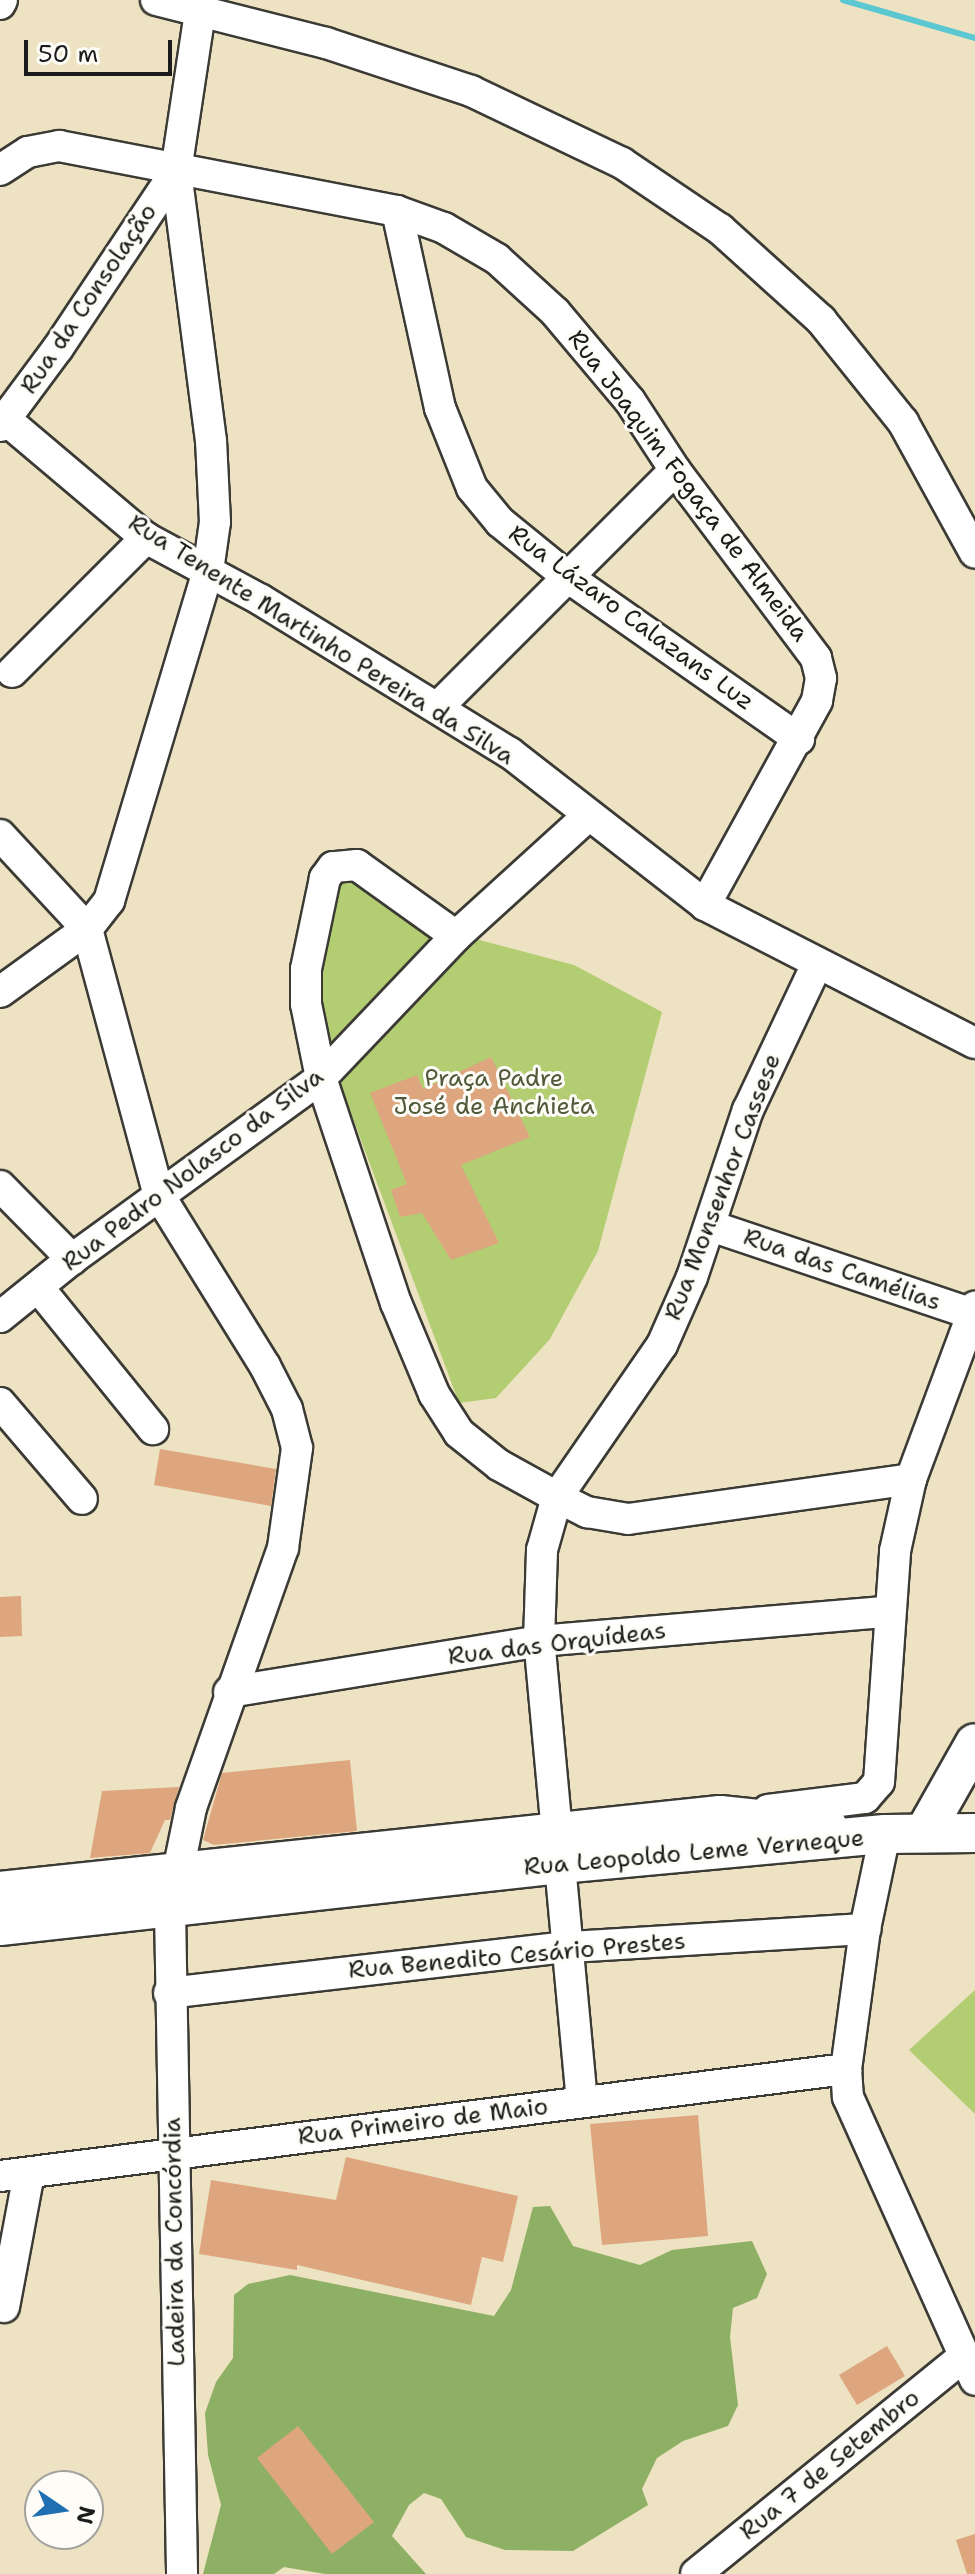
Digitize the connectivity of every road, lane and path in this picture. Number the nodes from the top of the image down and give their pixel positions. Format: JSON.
{"nodes":[{"id":1,"x":156,"y":0,"type":"edge"},
{"id":2,"x":201,"y":6,"type":"edge"},
{"id":3,"x":0,"y":170,"type":"edge"},
{"id":4,"x":176,"y":171,"type":"junction"},
{"id":5,"x":397,"y":211,"type":"junction"},
{"id":6,"x":3,"y":422,"type":"edge"},
{"id":7,"x":675,"y":470,"type":"junction"},
{"id":8,"x":146,"y":538,"type":"junction"},
{"id":9,"x":975,"y":553,"type":"edge"},
{"id":10,"x":208,"y":571,"type":"junction"},
{"id":11,"x":569,"y":578,"type":"junction"},
{"id":12,"x":12,"y":672,"type":"dead end"},
{"id":13,"x":438,"y":707,"type":"junction"},
{"id":14,"x":799,"y":739,"type":"junction"},
{"id":15,"x":588,"y":816,"type":"junction"},
{"id":16,"x":0,"y":835,"type":"edge"},
{"id":17,"x":705,"y":905,"type":"junction"},
{"id":18,"x":87,"y":929,"type":"junction"},
{"id":19,"x":456,"y":936,"type":"junction"},
{"id":20,"x":817,"y":964,"type":"junction"},
{"id":21,"x":0,"y":992,"type":"edge"},
{"id":22,"x":975,"y":1043,"type":"edge"},
{"id":23,"x":321,"y":1078,"type":"junction"},
{"id":24,"x":0,"y":1186,"type":"edge"},
{"id":25,"x":159,"y":1195,"type":"junction"},
{"id":26,"x":711,"y":1226,"type":"junction"},
{"id":27,"x":72,"y":1259,"type":"junction"},
{"id":28,"x":38,"y":1287,"type":"junction"},
{"id":29,"x":974,"y":1311,"type":"edge"},
{"id":30,"x":0,"y":1317,"type":"edge"},
{"id":31,"x":0,"y":1403,"type":"edge"},
{"id":32,"x":153,"y":1429,"type":"dead end"},
{"id":33,"x":911,"y":1479,"type":"junction"},
{"id":34,"x":557,"y":1497,"type":"junction"},
{"id":35,"x":82,"y":1499,"type":"dead end"},
{"id":36,"x":887,"y":1612,"type":"junction"},
{"id":37,"x":539,"y":1641,"type":"junction"},
{"id":38,"x":229,"y":1692,"type":"junction"},
{"id":39,"x":975,"y":1743,"type":"edge"},
{"id":40,"x":742,"y":1814,"type":"junction"},
{"id":41,"x":924,"y":1833,"type":"junction"},
{"id":42,"x":975,"y":1833,"type":"edge"},
{"id":43,"x":885,"y":1834,"type":"junction"},
{"id":44,"x":558,"y":1847,"type":"junction"},
{"id":45,"x":0,"y":1891,"type":"edge"},
{"id":46,"x":173,"y":1892,"type":"junction"},
{"id":47,"x":0,"y":1926,"type":"edge"},
{"id":48,"x":865,"y":1929,"type":"junction"},
{"id":49,"x":569,"y":1947,"type":"junction"},
{"id":50,"x":169,"y":1993,"type":"junction"},
{"id":51,"x":846,"y":2069,"type":"junction"},
{"id":52,"x":582,"y":2102,"type":"junction"},
{"id":53,"x":173,"y":2153,"type":"junction"},
{"id":54,"x":15,"y":2174,"type":"edge"},
{"id":55,"x":4,"y":2307,"type":"dead end"},
{"id":56,"x":969,"y":2368,"type":"edge"},
{"id":57,"x":182,"y":2574,"type":"edge"},
{"id":58,"x":696,"y":2574,"type":"edge"}],
"edges":[{"from":1,"to":2,"type":"street"},
{"from":2,"to":4,"type":"street"},
{"from":2,"to":9,"type":"street"},
{"from":3,"to":4,"type":"street","name":"Rua Joaquim Fogaça de Almeida"},
{"from":4,"to":5,"type":"street","name":"Rua Joaquim Fogaça de Almeida"},
{"from":4,"to":6,"type":"street","name":"Rua da Consolação"},
{"from":4,"to":10,"type":"street"},
{"from":5,"to":7,"type":"street","name":"Rua Joaquim Fogaça de Almeida"},
{"from":5,"to":11,"type":"street","name":"Rua Lázaro Calazans Luz"},
{"from":6,"to":8,"type":"street","name":"Rua Tenente Martinho Pereira da Silva"},
{"from":7,"to":11,"type":"street"},
{"from":7,"to":14,"type":"street","name":"Rua Joaquim Fogaça de Almeida"},
{"from":8,"to":10,"type":"street","name":"Rua Tenente Martinho Pereira da Silva"},
{"from":8,"to":12,"type":"street"},
{"from":10,"to":13,"type":"street","name":"Rua Tenente Martinho Pereira da Silva"},
{"from":10,"to":18,"type":"street"},
{"from":11,"to":13,"type":"street"},
{"from":11,"to":14,"type":"street","name":"Rua Lázaro Calazans Luz"},
{"from":13,"to":15,"type":"street","name":"Rua Tenente Martinho Pereira da Silva"},
{"from":14,"to":17,"type":"street","name":"Rua Joaquim Fogaça de Almeida"},
{"from":15,"to":17,"type":"street","name":"Rua Tenente Martinho Pereira da Silva"},
{"from":15,"to":19,"type":"street","name":"Rua Pedro Nolasco da Silva"},
{"from":16,"to":18,"type":"street"},
{"from":17,"to":20,"type":"street","name":"Rua Tenente Martinho Pereira da Silva"},
{"from":18,"to":21,"type":"street"},
{"from":18,"to":25,"type":"street","name":"Ladeira da Concórdia"},
{"from":19,"to":23,"type":"street","name":"Rua Pedro Nolasco da Silva"},
{"from":19,"to":23,"type":"street"},
{"from":20,"to":22,"type":"street","name":"Rua Tenente Martinho Pereira da Silva"},
{"from":20,"to":26,"type":"street","name":"Rua Monsenhor Cassese"},
{"from":23,"to":25,"type":"street","name":"Rua Pedro Nolasco da Silva"},
{"from":23,"to":34,"type":"street"},
{"from":24,"to":27,"type":"street"},
{"from":25,"to":27,"type":"street","name":"Rua Pedro Nolasco da Silva"},
{"from":25,"to":38,"type":"street","name":"Ladeira da Concórdia"},
{"from":26,"to":29,"type":"street","name":"Rua das Camélias"},
{"from":26,"to":34,"type":"street","name":"Rua Monsenhor Cassese"},
{"from":27,"to":28,"type":"street","name":"Rua Pedro Nolasco da Silva"},
{"from":28,"to":30,"type":"street","name":"Rua Pedro Nolasco da Silva"},
{"from":28,"to":32,"type":"street"},
{"from":29,"to":33,"type":"street"},
{"from":31,"to":35,"type":"street"},
{"from":33,"to":34,"type":"street"},
{"from":33,"to":36,"type":"street"},
{"from":34,"to":37,"type":"street","name":"Rua Monsenhor Cassese"},
{"from":36,"to":37,"type":"street","name":"Rua das Orquídeas"},
{"from":36,"to":40,"type":"street"},
{"from":37,"to":38,"type":"street","name":"Rua das Orquídeas"},
{"from":37,"to":44,"type":"street","name":"Rua Monsenhor Cassese"},
{"from":38,"to":46,"type":"street","name":"Ladeira da Concórdia"},
{"from":39,"to":41,"type":"main road"},
{"from":40,"to":43,"type":"main road","name":"Rua Leopoldo Leme Verneque"},
{"from":40,"to":44,"type":"main road","name":"Rua Leopoldo Leme Verneque"},
{"from":41,"to":42,"type":"main road"},
{"from":41,"to":43,"type":"main road"},
{"from":43,"to":44,"type":"main road","name":"Rua Leopoldo Leme Verneque"},
{"from":43,"to":48,"type":"street"},
{"from":44,"to":46,"type":"main road","name":"Rua Leopoldo Leme Verneque"},
{"from":44,"to":49,"type":"street","name":"Rua Monsenhor Cassese"},
{"from":45,"to":46,"type":"main road","name":"Rua Leopoldo Leme Verneque"},
{"from":46,"to":47,"type":"main road","name":"Rua Leopoldo Leme Verneque"},
{"from":46,"to":50,"type":"street","name":"Ladeira da Concórdia"},
{"from":48,"to":49,"type":"street","name":"Rua Benedito Cesário Prestes"},
{"from":48,"to":51,"type":"street"},
{"from":49,"to":50,"type":"street","name":"Rua Benedito Cesário Prestes"},
{"from":49,"to":52,"type":"street","name":"Rua Monsenhor Cassese"},
{"from":50,"to":53,"type":"street","name":"Ladeira da Concórdia"},
{"from":51,"to":52,"type":"street","name":"Rua Primeiro de Maio"},
{"from":51,"to":56,"type":"street"},
{"from":52,"to":53,"type":"street","name":"Rua Primeiro de Maio"},
{"from":53,"to":54,"type":"street","name":"Rua Primeiro de Maio"},
{"from":53,"to":57,"type":"street","name":"Ladeira da Concórdia"},
{"from":54,"to":55,"type":"street"},
{"from":56,"to":58,"type":"street","name":"Rua 7 de Setembro"}]}
